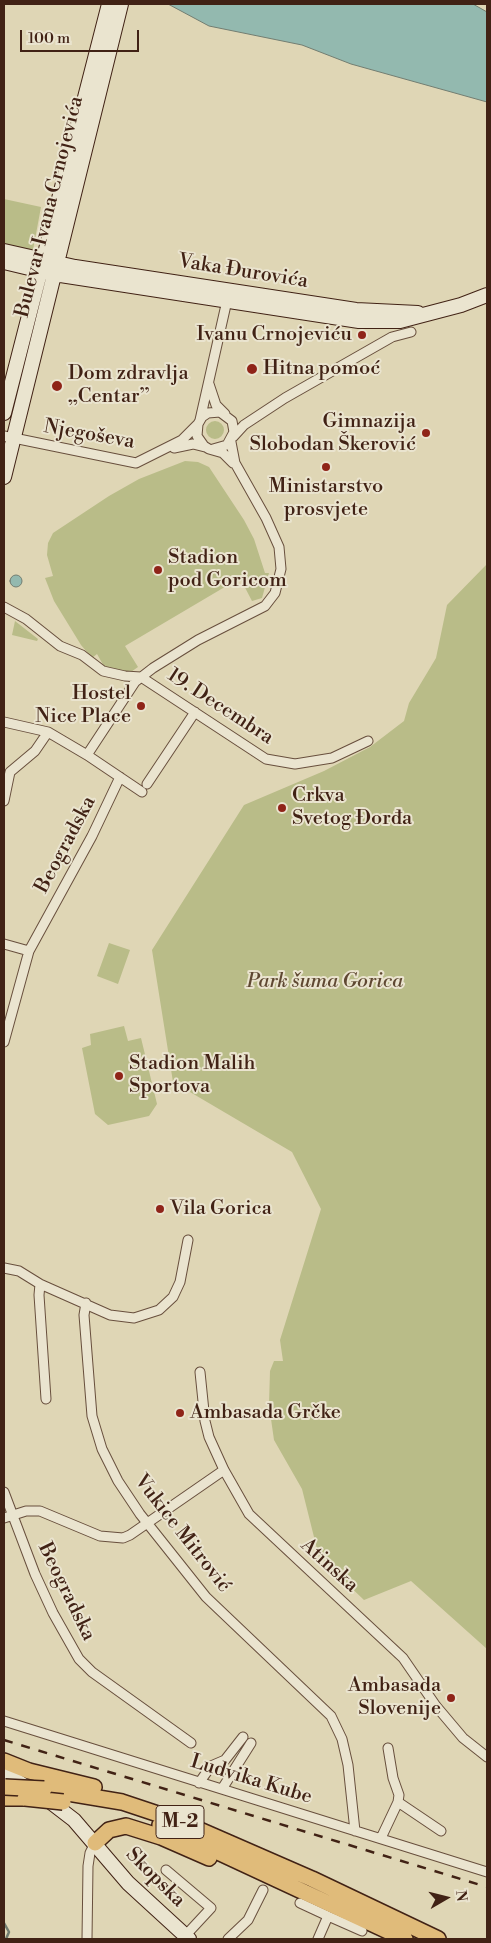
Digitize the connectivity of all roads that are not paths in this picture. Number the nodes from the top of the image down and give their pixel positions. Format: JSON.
{"nodes":[{"id":1,"x":109,"y":4,"type":"edge"},
{"id":2,"x":121,"y":4,"type":"edge"},
{"id":3,"x":101,"y":62,"type":"junction"},
{"id":4,"x":4,"y":251,"type":"edge"},
{"id":5,"x":4,"y":262,"type":"edge"},
{"id":6,"x":49,"y":267,"type":"junction"},
{"id":7,"x":228,"y":295,"type":"junction"},
{"id":8,"x":487,"y":295,"type":"edge"},
{"id":9,"x":411,"y":332,"type":"dead end"},
{"id":10,"x":209,"y":384,"type":"junction"},
{"id":11,"x":4,"y":413,"type":"edge"},
{"id":12,"x":259,"y":415,"type":"junction"},
{"id":13,"x":227,"y":416,"type":"junction"},
{"id":14,"x":199,"y":422,"type":"junction"},
{"id":15,"x":8,"y":437,"type":"edge"},
{"id":16,"x":232,"y":439,"type":"junction"},
{"id":17,"x":210,"y":448,"type":"junction"},
{"id":18,"x":166,"y":450,"type":"junction"},
{"id":19,"x":237,"y":468,"type":"junction"},
{"id":20,"x":4,"y":477,"type":"edge"},
{"id":21,"x":4,"y":607,"type":"edge"},
{"id":22,"x":141,"y":677,"type":"junction"},
{"id":23,"x":195,"y":712,"type":"junction"},
{"id":24,"x":4,"y":722,"type":"edge"},
{"id":25,"x":48,"y":732,"type":"junction"},
{"id":26,"x":368,"y":741,"type":"dead end"},
{"id":27,"x":87,"y":755,"type":"junction"},
{"id":28,"x":7,"y":771,"type":"edge"},
{"id":29,"x":120,"y":777,"type":"junction"},
{"id":30,"x":147,"y":784,"type":"dead end"},
{"id":31,"x":142,"y":792,"type":"dead end"},
{"id":32,"x":4,"y":801,"type":"edge"},
{"id":33,"x":4,"y":944,"type":"edge"},
{"id":34,"x":29,"y":951,"type":"junction"},
{"id":35,"x":4,"y":1042,"type":"edge"},
{"id":36,"x":188,"y":1240,"type":"dead end"},
{"id":37,"x":4,"y":1268,"type":"edge"},
{"id":38,"x":40,"y":1284,"type":"junction"},
{"id":39,"x":86,"y":1303,"type":"junction"},
{"id":40,"x":200,"y":1372,"type":"dead end"},
{"id":41,"x":46,"y":1399,"type":"dead end"},
{"id":42,"x":224,"y":1470,"type":"junction"},
{"id":43,"x":4,"y":1492,"type":"edge"},
{"id":44,"x":8,"y":1517,"type":"edge"},
{"id":45,"x":147,"y":1523,"type":"junction"},
{"id":46,"x":4,"y":1721,"type":"edge"},
{"id":47,"x":243,"y":1737,"type":"dead end"},
{"id":48,"x":191,"y":1743,"type":"dead end"},
{"id":49,"x":251,"y":1743,"type":"dead end"},
{"id":50,"x":388,"y":1748,"type":"dead end"},
{"id":51,"x":487,"y":1757,"type":"edge"},
{"id":52,"x":4,"y":1761,"type":"edge"},
{"id":53,"x":199,"y":1783,"type":"junction"},
{"id":54,"x":4,"y":1789,"type":"edge"},
{"id":55,"x":222,"y":1789,"type":"junction"},
{"id":56,"x":398,"y":1802,"type":"junction"},
{"id":57,"x":355,"y":1831,"type":"junction"},
{"id":58,"x":441,"y":1831,"type":"dead end"},
{"id":59,"x":380,"y":1838,"type":"junction"},
{"id":60,"x":95,"y":1843,"type":"junction"},
{"id":61,"x":166,"y":1870,"type":"dead end"},
{"id":62,"x":487,"y":1872,"type":"edge"},
{"id":63,"x":263,"y":1890,"type":"dead end"},
{"id":64,"x":307,"y":1892,"type":"junction"},
{"id":65,"x":328,"y":1916,"type":"junction"},
{"id":66,"x":362,"y":1932,"type":"dead end"},
{"id":67,"x":187,"y":1937,"type":"edge"},
{"id":68,"x":87,"y":1939,"type":"edge"},
{"id":69,"x":228,"y":1939,"type":"edge"},
{"id":70,"x":318,"y":1939,"type":"edge"},
{"id":71,"x":406,"y":1939,"type":"edge"},
{"id":72,"x":438,"y":1939,"type":"edge"}],
"edges":[{"from":1,"to":3,"type":"main road"},
{"from":2,"to":3,"type":"main road"},
{"from":3,"to":6,"type":"main road","name":"Bulevar Ivana Crnojevića"},
{"from":4,"to":6,"type":"main road"},
{"from":5,"to":6,"type":"main road"},
{"from":6,"to":7,"type":"main road","name":"Vaka Đurovića"},
{"from":6,"to":11,"type":"main road","name":"Bulevar Ivana Crnojevića"},
{"from":6,"to":15,"type":"main road","name":"Bulevar Ivana Crnojevića"},
{"from":7,"to":8,"type":"main road","name":"Vaka Đurovića"},
{"from":7,"to":10,"type":"street","name":"Vaka Đurovića"},
{"from":9,"to":12,"type":"street"},
{"from":10,"to":13,"type":"street"},
{"from":10,"to":14,"type":"street","name":"Vaka Đurovića"},
{"from":12,"to":13,"type":"street"},
{"from":12,"to":16,"type":"street"},
{"from":13,"to":14,"type":"street"},
{"from":13,"to":16,"type":"street"},
{"from":14,"to":17,"type":"street"},
{"from":14,"to":18,"type":"street"},
{"from":15,"to":18,"type":"street","name":"Njegoševa"},
{"from":15,"to":20,"type":"main road","name":"Bulevar Ivana Crnojevića"},
{"from":16,"to":17,"type":"street"},
{"from":16,"to":19,"type":"street","name":"19. Decembra"},
{"from":17,"to":18,"type":"street"},
{"from":17,"to":19,"type":"street","name":"19. Decembra"},
{"from":19,"to":22,"type":"street","name":"19. Decembra"},
{"from":21,"to":22,"type":"street","name":"19. Decembra"},
{"from":22,"to":23,"type":"street","name":"19. Decembra"},
{"from":22,"to":27,"type":"street","name":"19. Decembra"},
{"from":23,"to":26,"type":"street","name":"19. Decembra"},
{"from":23,"to":30,"type":"street"},
{"from":24,"to":25,"type":"street"},
{"from":25,"to":27,"type":"street"},
{"from":25,"to":28,"type":"street"},
{"from":27,"to":29,"type":"street"},
{"from":28,"to":32,"type":"street"},
{"from":29,"to":31,"type":"street"},
{"from":29,"to":34,"type":"street","name":"Beogradska"},
{"from":33,"to":34,"type":"street"},
{"from":34,"to":35,"type":"street","name":"Beogradska"},
{"from":36,"to":39,"type":"street"},
{"from":37,"to":38,"type":"street"},
{"from":38,"to":39,"type":"street"},
{"from":38,"to":41,"type":"street"},
{"from":39,"to":45,"type":"street","name":"Vukice Mitrović"},
{"from":40,"to":42,"type":"street","name":"Atinska"},
{"from":42,"to":45,"type":"street"},
{"from":42,"to":51,"type":"street","name":"Atinska"},
{"from":43,"to":44,"type":"street","name":"Beogradska"},
{"from":44,"to":45,"type":"street"},
{"from":44,"to":48,"type":"street","name":"Beogradska"},
{"from":45,"to":57,"type":"street","name":"Vukice Mitrović"},
{"from":46,"to":53,"type":"street","name":"Ludvika Kube"},
{"from":47,"to":53,"type":"street"},
{"from":49,"to":55,"type":"street"},
{"from":50,"to":56,"type":"street"},
{"from":52,"to":64,"type":"main road"},
{"from":53,"to":55,"type":"street","name":"Ludvika Kube"},
{"from":54,"to":60,"type":"main road","name":"Skopska"},
{"from":54,"to":64,"type":"main road","number":"M-2","bridge":true},
{"from":55,"to":57,"type":"street","name":"Ludvika Kube"},
{"from":56,"to":58,"type":"street"},
{"from":56,"to":59,"type":"street"},
{"from":57,"to":59,"type":"street","name":"Ludvika Kube"},
{"from":59,"to":62,"type":"street","name":"Ludvika Kube"},
{"from":60,"to":64,"type":"main road"},
{"from":60,"to":67,"type":"main road","name":"Skopska"},
{"from":60,"to":68,"type":"street"},
{"from":61,"to":67,"type":"street"},
{"from":63,"to":69,"type":"street"},
{"from":64,"to":65,"type":"street"},
{"from":64,"to":71,"type":"main road","number":"M-2"},
{"from":64,"to":72,"type":"main road","number":"M-2"},
{"from":65,"to":66,"type":"street"},
{"from":65,"to":70,"type":"street"}]}
